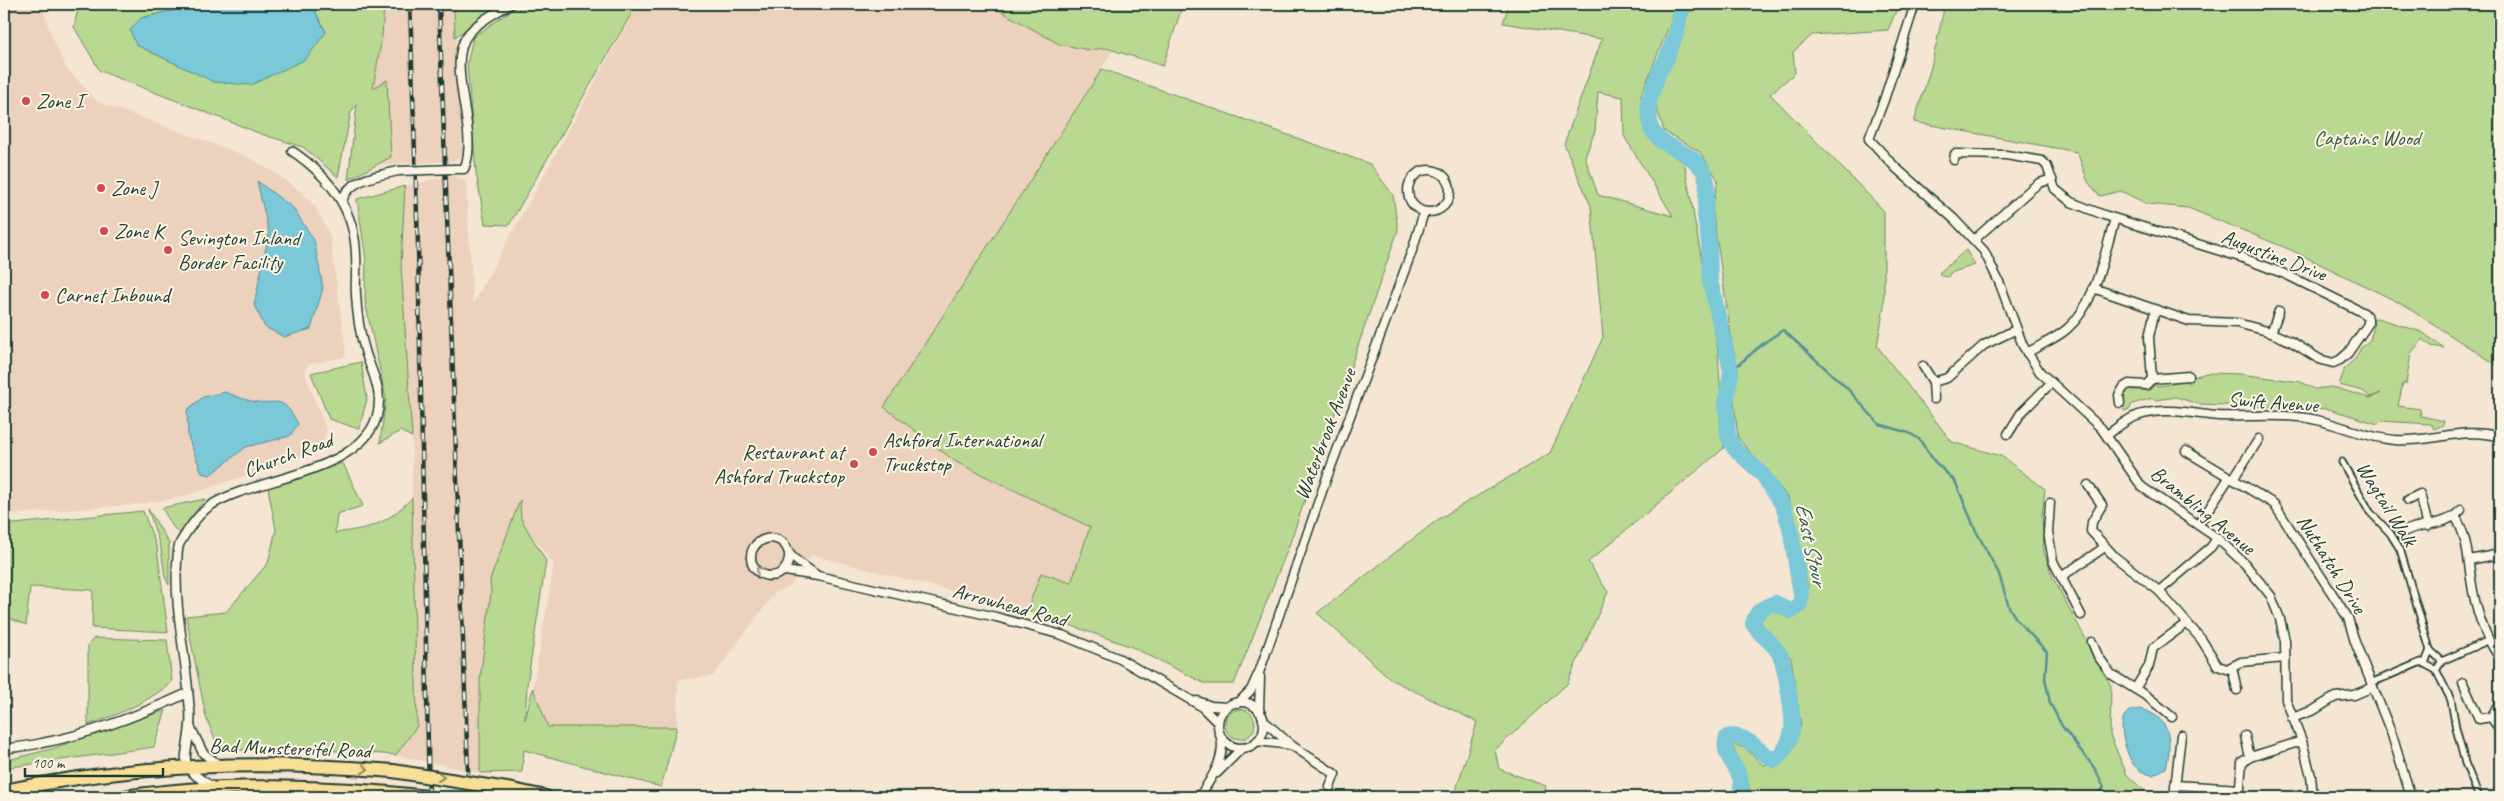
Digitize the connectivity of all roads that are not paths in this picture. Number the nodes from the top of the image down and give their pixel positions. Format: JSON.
{"nodes":[{"id":1,"x":510,"y":4,"type":"edge"},
{"id":2,"x":1915,"y":4,"type":"edge"},
{"id":3,"x":292,"y":151,"type":"dead end"},
{"id":4,"x":1954,"y":160,"type":"dead end"},
{"id":5,"x":2052,"y":179,"type":"junction"},
{"id":6,"x":342,"y":202,"type":"junction"},
{"id":7,"x":1424,"y":212,"type":"junction"},
{"id":8,"x":2115,"y":219,"type":"junction"},
{"id":9,"x":1974,"y":239,"type":"junction"},
{"id":10,"x":2092,"y":288,"type":"junction"},
{"id":11,"x":2155,"y":310,"type":"junction"},
{"id":12,"x":2279,"y":312,"type":"dead end"},
{"id":13,"x":2015,"y":330,"type":"junction"},
{"id":14,"x":2271,"y":333,"type":"junction"},
{"id":15,"x":2026,"y":353,"type":"junction"},
{"id":16,"x":1922,"y":366,"type":"dead end"},
{"id":17,"x":2190,"y":376,"type":"dead end"},
{"id":18,"x":2152,"y":380,"type":"junction"},
{"id":19,"x":1932,"y":382,"type":"junction"},
{"id":20,"x":2051,"y":383,"type":"junction"},
{"id":21,"x":1934,"y":399,"type":"dead end"},
{"id":22,"x":2120,"y":403,"type":"dead end"},
{"id":23,"x":2016,"y":421,"type":"junction"},
{"id":24,"x":2024,"y":427,"type":"dead end"},
{"id":25,"x":2008,"y":434,"type":"dead end"},
{"id":26,"x":2107,"y":434,"type":"junction"},
{"id":27,"x":2500,"y":437,"type":"edge"},
{"id":28,"x":2259,"y":439,"type":"dead end"},
{"id":29,"x":2186,"y":451,"type":"dead end"},
{"id":30,"x":2342,"y":462,"type":"dead end"},
{"id":31,"x":2231,"y":478,"type":"junction"},
{"id":32,"x":2088,"y":485,"type":"dead end"},
{"id":33,"x":2408,"y":500,"type":"dead end"},
{"id":34,"x":2050,"y":503,"type":"dead end"},
{"id":35,"x":2199,"y":524,"type":"junction"},
{"id":36,"x":2428,"y":526,"type":"junction"},
{"id":37,"x":2400,"y":534,"type":"dead end"},
{"id":38,"x":2217,"y":538,"type":"junction"},
{"id":39,"x":2105,"y":547,"type":"junction"},
{"id":40,"x":789,"y":553,"type":"junction"},
{"id":41,"x":2500,"y":554,"type":"edge"},
{"id":42,"x":2469,"y":560,"type":"junction"},
{"id":43,"x":785,"y":570,"type":"junction"},
{"id":44,"x":818,"y":576,"type":"junction"},
{"id":45,"x":2061,"y":578,"type":"junction"},
{"id":46,"x":2160,"y":591,"type":"junction"},
{"id":47,"x":2082,"y":615,"type":"dead end"},
{"id":48,"x":2187,"y":623,"type":"junction"},
{"id":49,"x":2489,"y":640,"type":"junction"},
{"id":50,"x":2092,"y":642,"type":"dead end"},
{"id":51,"x":2430,"y":650,"type":"junction"},
{"id":52,"x":2285,"y":658,"type":"junction"},
{"id":53,"x":2500,"y":658,"type":"edge"},
{"id":54,"x":2442,"y":661,"type":"junction"},
{"id":55,"x":2425,"y":663,"type":"junction"},
{"id":56,"x":2232,"y":667,"type":"junction"},
{"id":57,"x":1260,"y":670,"type":"junction"},
{"id":58,"x":2436,"y":670,"type":"junction"},
{"id":59,"x":2463,"y":683,"type":"dead end"},
{"id":60,"x":2372,"y":685,"type":"junction"},
{"id":61,"x":2135,"y":689,"type":"junction"},
{"id":62,"x":2237,"y":690,"type":"dead end"},
{"id":63,"x":188,"y":693,"type":"junction"},
{"id":64,"x":1184,"y":696,"type":"junction"},
{"id":65,"x":1238,"y":702,"type":"junction"},
{"id":66,"x":2500,"y":703,"type":"edge"},
{"id":67,"x":1227,"y":707,"type":"junction"},
{"id":68,"x":1259,"y":711,"type":"junction"},
{"id":69,"x":2172,"y":717,"type":"dead end"},
{"id":70,"x":2491,"y":717,"type":"junction"},
{"id":71,"x":2292,"y":718,"type":"junction"},
{"id":72,"x":1263,"y":720,"type":"junction"},
{"id":73,"x":1218,"y":723,"type":"junction"},
{"id":74,"x":190,"y":726,"type":"junction"},
{"id":75,"x":2500,"y":730,"type":"edge"},
{"id":76,"x":2181,"y":735,"type":"dead end"},
{"id":77,"x":1221,"y":736,"type":"junction"},
{"id":78,"x":2245,"y":736,"type":"dead end"},
{"id":79,"x":1257,"y":741,"type":"junction"},
{"id":80,"x":2302,"y":741,"type":"junction"},
{"id":81,"x":1291,"y":745,"type":"junction"},
{"id":82,"x":1242,"y":748,"type":"junction"},
{"id":83,"x":4,"y":749,"type":"edge"},
{"id":84,"x":2250,"y":757,"type":"junction"},
{"id":85,"x":219,"y":765,"type":"junction"},
{"id":86,"x":186,"y":766,"type":"junction"},
{"id":87,"x":1209,"y":782,"type":"junction"},
{"id":88,"x":2175,"y":785,"type":"junction"},
{"id":89,"x":1330,"y":787,"type":"dead end"},
{"id":90,"x":217,"y":789,"type":"junction"},
{"id":91,"x":2240,"y":789,"type":"junction"},
{"id":92,"x":4,"y":791,"type":"edge"},
{"id":93,"x":125,"y":797,"type":"edge"},
{"id":94,"x":428,"y":797,"type":"edge"},
{"id":95,"x":546,"y":797,"type":"edge"},
{"id":96,"x":1199,"y":797,"type":"edge"},
{"id":97,"x":2174,"y":797,"type":"edge"},
{"id":98,"x":2239,"y":797,"type":"edge"},
{"id":99,"x":2313,"y":797,"type":"edge"},
{"id":100,"x":2411,"y":797,"type":"edge"},
{"id":101,"x":2479,"y":797,"type":"edge"}],
"edges":[{"from":1,"to":6,"type":"street","bridge":true},
{"from":2,"to":9,"type":"street","name":"Brambling Avenue"},
{"from":3,"to":6,"type":"street","name":"Church Road"},
{"from":4,"to":5,"type":"street","name":"Augustine Drive"},
{"from":5,"to":8,"type":"street","name":"Augustine Drive"},
{"from":5,"to":9,"type":"street"},
{"from":6,"to":63,"type":"street","name":"Church Road"},
{"from":7,"to":7,"type":"street"},
{"from":7,"to":57,"type":"street","name":"Waterbrook Avenue"},
{"from":8,"to":10,"type":"street"},
{"from":8,"to":14,"type":"street","name":"Augustine Drive"},
{"from":9,"to":13,"type":"street","name":"Brambling Avenue"},
{"from":10,"to":11,"type":"street","name":"Augustine Drive"},
{"from":10,"to":15,"type":"street"},
{"from":11,"to":14,"type":"street","name":"Augustine Drive"},
{"from":11,"to":18,"type":"street"},
{"from":12,"to":14,"type":"street"},
{"from":13,"to":15,"type":"street","name":"Brambling Avenue"},
{"from":13,"to":19,"type":"street"},
{"from":15,"to":20,"type":"street","name":"Brambling Avenue"},
{"from":16,"to":19,"type":"street"},
{"from":17,"to":18,"type":"street"},
{"from":18,"to":22,"type":"street"},
{"from":19,"to":21,"type":"street"},
{"from":20,"to":23,"type":"street"},
{"from":20,"to":26,"type":"street","name":"Brambling Avenue"},
{"from":23,"to":24,"type":"street"},
{"from":23,"to":25,"type":"street"},
{"from":26,"to":27,"type":"street","name":"Swift Avenue"},
{"from":26,"to":35,"type":"street","name":"Brambling Avenue"},
{"from":28,"to":31,"type":"street"},
{"from":29,"to":31,"type":"street","name":"Nuthatch Drive"},
{"from":30,"to":51,"type":"street","name":"Wagtail Walk"},
{"from":31,"to":35,"type":"street"},
{"from":31,"to":60,"type":"street","name":"Nuthatch Drive"},
{"from":32,"to":39,"type":"street"},
{"from":33,"to":36,"type":"street"},
{"from":34,"to":45,"type":"street"},
{"from":35,"to":38,"type":"street","name":"Brambling Avenue"},
{"from":36,"to":37,"type":"street"},
{"from":36,"to":42,"type":"street"},
{"from":38,"to":46,"type":"street"},
{"from":38,"to":52,"type":"street","name":"Brambling Avenue"},
{"from":39,"to":45,"type":"street"},
{"from":39,"to":46,"type":"street"},
{"from":40,"to":43,"type":"street"},
{"from":43,"to":40,"type":"street","one_way":true},
{"from":40,"to":44,"type":"street","name":"Arrowhead Road"},
{"from":41,"to":42,"type":"street"},
{"from":42,"to":49,"type":"street"},
{"from":43,"to":44,"type":"street","name":"Arrowhead Road"},
{"from":44,"to":64,"type":"street","name":"Arrowhead Road"},
{"from":45,"to":47,"type":"street"},
{"from":46,"to":48,"type":"street"},
{"from":48,"to":56,"type":"street"},
{"from":48,"to":61,"type":"street"},
{"from":49,"to":53,"type":"street"},
{"from":49,"to":54,"type":"street"},
{"from":50,"to":61,"type":"street"},
{"from":51,"to":54,"type":"street"},
{"from":51,"to":55,"type":"street"},
{"from":52,"to":56,"type":"street"},
{"from":52,"to":71,"type":"street","name":"Brambling Avenue"},
{"from":54,"to":58,"type":"street"},
{"from":55,"to":58,"type":"street"},
{"from":55,"to":60,"type":"street"},
{"from":56,"to":62,"type":"street"},
{"from":57,"to":65,"type":"street","name":"Waterbrook Avenue"},
{"from":57,"to":68,"type":"street","name":"Waterbrook Avenue"},
{"from":58,"to":101,"type":"street"},
{"from":59,"to":70,"type":"street"},
{"from":60,"to":71,"type":"street"},
{"from":60,"to":100,"type":"street","name":"Nuthatch Drive"},
{"from":61,"to":69,"type":"street"},
{"from":63,"to":74,"type":"street","name":"Church Road"},
{"from":63,"to":83,"type":"street"},
{"from":64,"to":67,"type":"street","name":"Arrowhead Road"},
{"from":64,"to":73,"type":"street","name":"Arrowhead Road"},
{"from":65,"to":67,"type":"street"},
{"from":65,"to":68,"type":"street"},
{"from":66,"to":70,"type":"street"},
{"from":67,"to":73,"type":"street"},
{"from":68,"to":72,"type":"street"},
{"from":70,"to":75,"type":"street"},
{"from":71,"to":80,"type":"street","name":"Brambling Avenue"},
{"from":72,"to":79,"type":"street"},
{"from":72,"to":81,"type":"street"},
{"from":73,"to":77,"type":"street"},
{"from":74,"to":85,"type":"street","name":"Church Road"},
{"from":74,"to":86,"type":"street","name":"Church Road"},
{"from":76,"to":88,"type":"street"},
{"from":77,"to":82,"type":"street"},
{"from":77,"to":87,"type":"street"},
{"from":78,"to":84,"type":"street"},
{"from":79,"to":81,"type":"street"},
{"from":79,"to":82,"type":"street"},
{"from":80,"to":84,"type":"street"},
{"from":80,"to":99,"type":"street","name":"Brambling Avenue"},
{"from":81,"to":89,"type":"street"},
{"from":82,"to":87,"type":"street"},
{"from":84,"to":91,"type":"street"},
{"from":85,"to":86,"type":"highway","name":"Bad Munstereifel Road"},
{"from":85,"to":95,"type":"highway","name":"Bad Munstereifel Road","one_way":true,"bridge":true},
{"from":86,"to":90,"type":"street"},
{"from":86,"to":92,"type":"highway","name":"Bad Munstereifel Road"},
{"from":87,"to":96,"type":"street"},
{"from":88,"to":91,"type":"street"},
{"from":88,"to":97,"type":"street"},
{"from":90,"to":93,"type":"highway","name":"Bad Munstereifel Road"},
{"from":90,"to":94,"type":"highway","name":"Bad Munstereifel Road"},
{"from":91,"to":98,"type":"street"}]}
